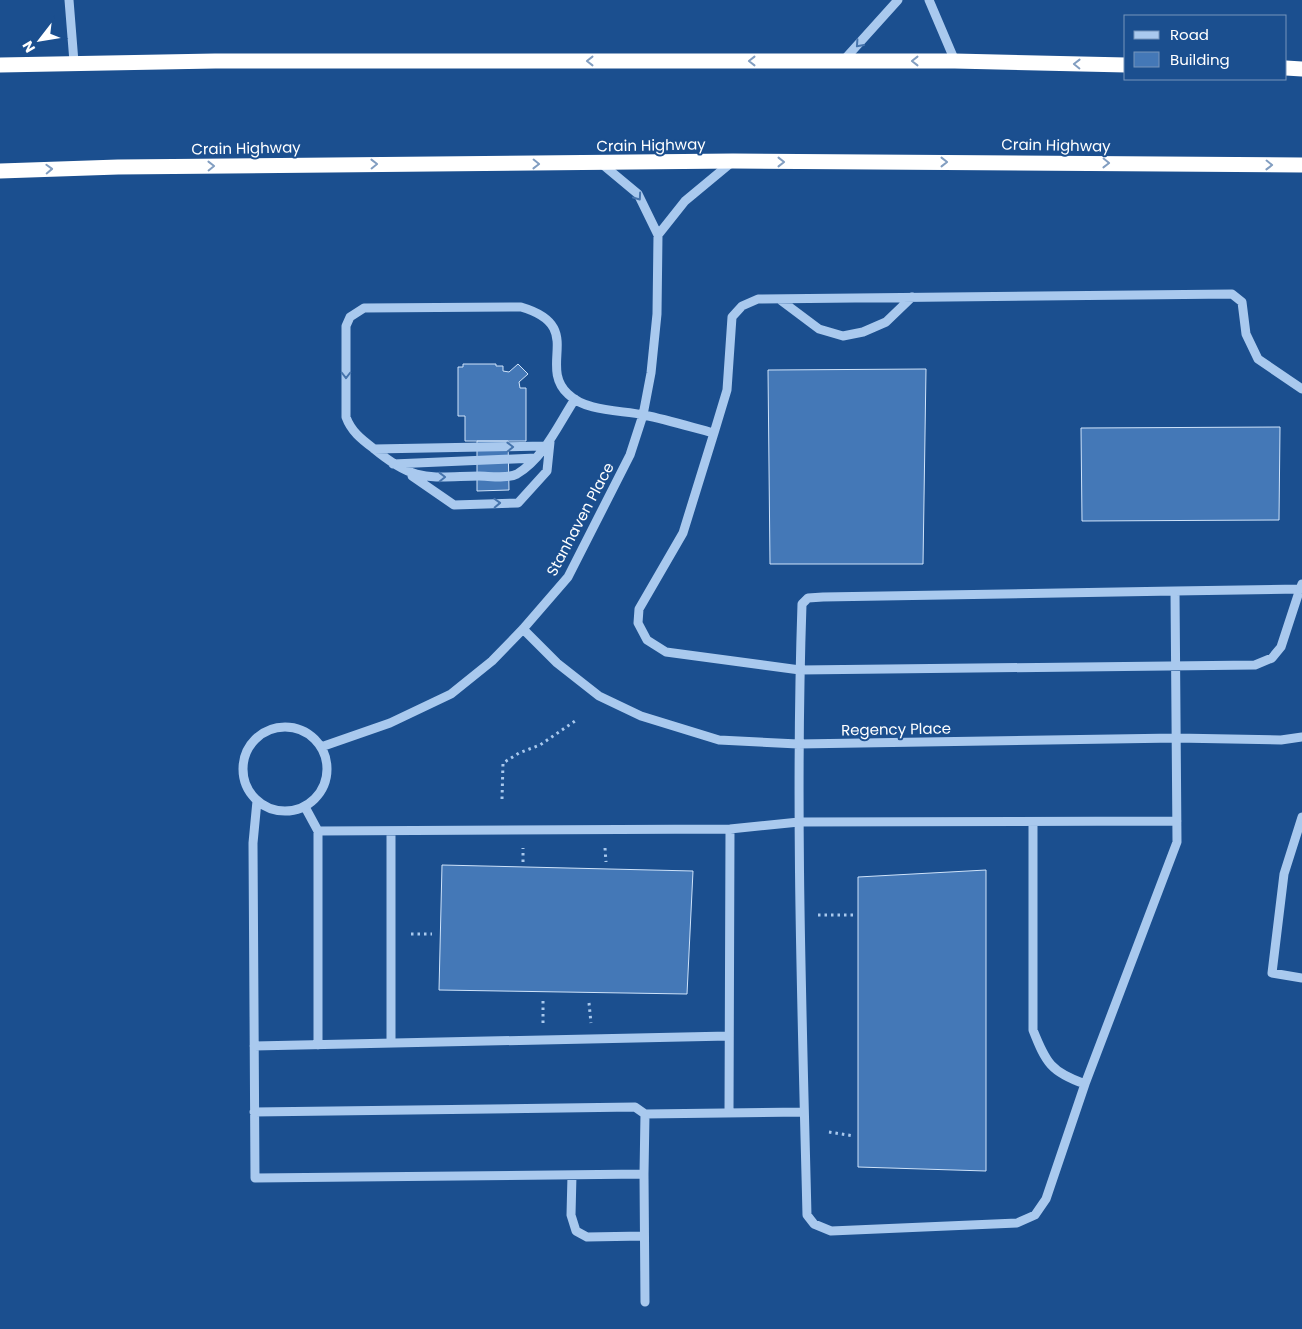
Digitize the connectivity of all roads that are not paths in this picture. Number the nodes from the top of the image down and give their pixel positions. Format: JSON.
{"nodes":[{"id":1,"x":69,"y":0,"type":"edge"},
{"id":2,"x":898,"y":0,"type":"edge"},
{"id":3,"x":929,"y":0,"type":"edge"},
{"id":4,"x":843,"y":61,"type":"junction"},
{"id":5,"x":955,"y":61,"type":"junction"},
{"id":6,"x":74,"y":62,"type":"junction"},
{"id":7,"x":0,"y":65,"type":"edge"},
{"id":8,"x":1124,"y":65,"type":"edge"},
{"id":9,"x":733,"y":161,"type":"junction"},
{"id":10,"x":602,"y":164,"type":"junction"},
{"id":11,"x":1302,"y":165,"type":"edge"},
{"id":12,"x":0,"y":171,"type":"edge"},
{"id":13,"x":658,"y":235,"type":"junction"},
{"id":14,"x":912,"y":297,"type":"junction"},
{"id":15,"x":779,"y":299,"type":"junction"},
{"id":16,"x":1302,"y":389,"type":"edge"},
{"id":17,"x":575,"y":399,"type":"junction"},
{"id":18,"x":643,"y":414,"type":"junction"},
{"id":19,"x":714,"y":433,"type":"junction"},
{"id":20,"x":548,"y":442,"type":"junction"},
{"id":21,"x":374,"y":449,"type":"junction"},
{"id":22,"x":536,"y":458,"type":"junction"},
{"id":23,"x":393,"y":464,"type":"junction"},
{"id":24,"x":405,"y":472,"type":"junction"},
{"id":25,"x":1301,"y":587,"type":"edge"},
{"id":26,"x":1175,"y":591,"type":"junction"},
{"id":27,"x":523,"y":630,"type":"junction"},
{"id":28,"x":1175,"y":666,"type":"junction"},
{"id":29,"x":800,"y":670,"type":"junction"},
{"id":30,"x":1302,"y":737,"type":"edge"},
{"id":31,"x":1176,"y":738,"type":"junction"},
{"id":32,"x":798,"y":744,"type":"junction"},
{"id":33,"x":321,"y":747,"type":"junction"},
{"id":34,"x":257,"y":801,"type":"junction"},
{"id":35,"x":305,"y":807,"type":"junction"},
{"id":36,"x":1302,"y":817,"type":"edge"},
{"id":37,"x":1177,"y":821,"type":"junction"},
{"id":38,"x":799,"y":822,"type":"junction"},
{"id":39,"x":1033,"y":822,"type":"junction"},
{"id":40,"x":730,"y":828,"type":"junction"},
{"id":41,"x":318,"y":831,"type":"junction"},
{"id":42,"x":391,"y":831,"type":"junction"},
{"id":43,"x":1302,"y":978,"type":"edge"},
{"id":44,"x":729,"y":1036,"type":"junction"},
{"id":45,"x":391,"y":1043,"type":"junction"},
{"id":46,"x":318,"y":1045,"type":"junction"},
{"id":47,"x":254,"y":1046,"type":"junction"},
{"id":48,"x":1085,"y":1084,"type":"junction"},
{"id":49,"x":254,"y":1112,"type":"junction"},
{"id":50,"x":804,"y":1112,"type":"junction"},
{"id":51,"x":729,"y":1113,"type":"junction"},
{"id":52,"x":645,"y":1114,"type":"junction"},
{"id":53,"x":572,"y":1174,"type":"junction"},
{"id":54,"x":644,"y":1174,"type":"junction"},
{"id":55,"x":644,"y":1236,"type":"junction"},
{"id":56,"x":645,"y":1302,"type":"dead end"}],
"edges":[{"from":1,"to":6,"type":"street"},
{"from":2,"to":4,"type":"street","one_way":true},
{"from":3,"to":5,"type":"street"},
{"from":5,"to":4,"type":"highway","one_way":true},
{"from":4,"to":6,"type":"highway","one_way":true},
{"from":8,"to":5,"type":"highway","one_way":true},
{"from":6,"to":7,"type":"highway"},
{"from":9,"to":10,"type":"highway","name":"Crain Highway"},
{"from":9,"to":11,"type":"highway","name":"Crain Highway","one_way":true},
{"from":9,"to":13,"type":"street"},
{"from":12,"to":10,"type":"highway","name":"Crain Highway","one_way":true},
{"from":10,"to":13,"type":"street","name":"Stanhaven Place","one_way":true},
{"from":13,"to":18,"type":"street","name":"Stanhaven Place"},
{"from":14,"to":15,"type":"street"},
{"from":14,"to":15,"type":"street"},
{"from":14,"to":16,"type":"street"},
{"from":15,"to":19,"type":"street"},
{"from":17,"to":18,"type":"street"},
{"from":17,"to":20,"type":"street"},
{"from":17,"to":21,"type":"street","one_way":true},
{"from":18,"to":19,"type":"street"},
{"from":18,"to":27,"type":"street","name":"Stanhaven Place"},
{"from":19,"to":29,"type":"street"},
{"from":21,"to":20,"type":"street","one_way":true},
{"from":20,"to":22,"type":"street"},
{"from":24,"to":20,"type":"street","one_way":true},
{"from":21,"to":23,"type":"street"},
{"from":22,"to":23,"type":"street"},
{"from":24,"to":22,"type":"street","one_way":true},
{"from":23,"to":24,"type":"street"},
{"from":25,"to":26,"type":"street"},
{"from":25,"to":28,"type":"street"},
{"from":26,"to":28,"type":"street"},
{"from":26,"to":29,"type":"street"},
{"from":27,"to":32,"type":"street","name":"Regency Place"},
{"from":27,"to":33,"type":"street","name":"Stanhaven Place"},
{"from":28,"to":29,"type":"street"},
{"from":28,"to":31,"type":"street"},
{"from":29,"to":32,"type":"street"},
{"from":30,"to":31,"type":"street","name":"Regency Place"},
{"from":31,"to":32,"type":"street","name":"Regency Place"},
{"from":31,"to":37,"type":"street"},
{"from":32,"to":38,"type":"street"},
{"from":33,"to":34,"type":"street"},
{"from":33,"to":35,"type":"street"},
{"from":34,"to":35,"type":"street"},
{"from":34,"to":47,"type":"street"},
{"from":35,"to":41,"type":"street"},
{"from":36,"to":43,"type":"street"},
{"from":37,"to":39,"type":"street"},
{"from":37,"to":48,"type":"street"},
{"from":38,"to":39,"type":"street"},
{"from":38,"to":40,"type":"street"},
{"from":38,"to":50,"type":"street"},
{"from":39,"to":48,"type":"street"},
{"from":40,"to":42,"type":"street"},
{"from":40,"to":44,"type":"street"},
{"from":41,"to":42,"type":"street"},
{"from":41,"to":46,"type":"street"},
{"from":42,"to":45,"type":"street"},
{"from":44,"to":45,"type":"street"},
{"from":44,"to":51,"type":"street"},
{"from":45,"to":46,"type":"street"},
{"from":46,"to":47,"type":"street"},
{"from":47,"to":49,"type":"street"},
{"from":48,"to":50,"type":"street"},
{"from":49,"to":52,"type":"street"},
{"from":49,"to":53,"type":"street"},
{"from":50,"to":51,"type":"street"},
{"from":51,"to":52,"type":"street"},
{"from":52,"to":54,"type":"street"},
{"from":53,"to":54,"type":"street"},
{"from":53,"to":55,"type":"street"},
{"from":54,"to":55,"type":"street"},
{"from":55,"to":56,"type":"street"}]}
